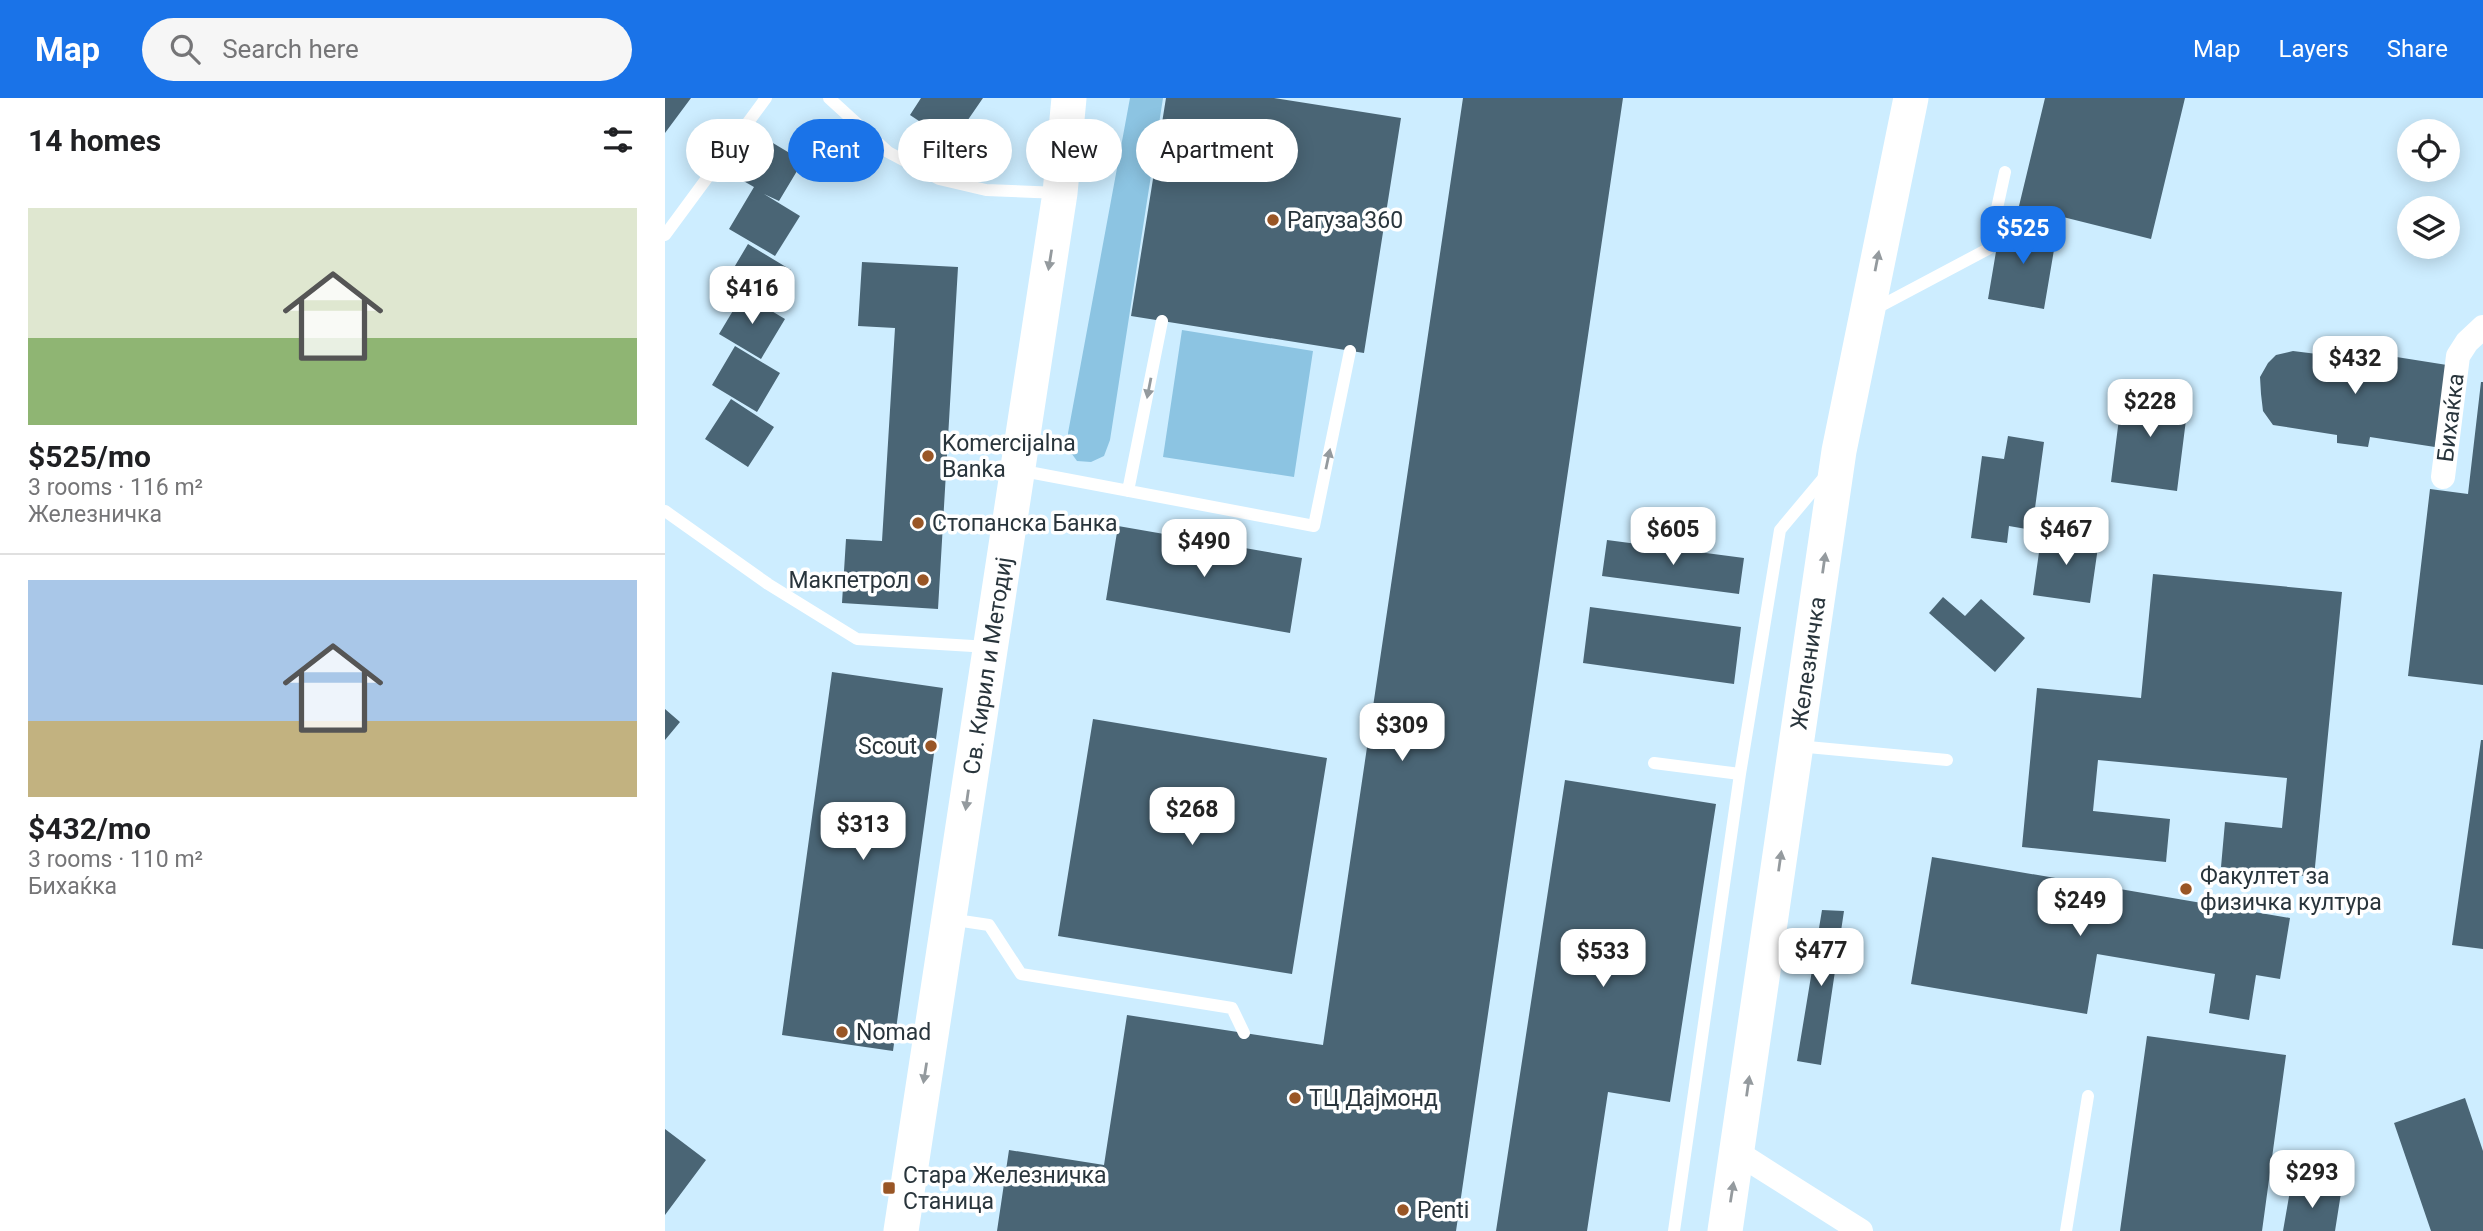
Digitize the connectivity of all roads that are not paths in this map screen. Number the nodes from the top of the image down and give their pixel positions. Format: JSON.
{"nodes":[{"id":1,"x":766,"y":98,"type":"edge"},
{"id":2,"x":829,"y":98,"type":"edge"},
{"id":3,"x":1907,"y":105,"type":"edge"},
{"id":4,"x":1073,"y":106,"type":"edge"},
{"id":5,"x":2005,"y":172,"type":"dead end"},
{"id":6,"x":1060,"y":193,"type":"junction"},
{"id":7,"x":665,"y":234,"type":"edge"},
{"id":8,"x":1867,"y":313,"type":"junction"},
{"id":9,"x":1162,"y":321,"type":"dead end"},
{"id":10,"x":2483,"y":327,"type":"edge"},
{"id":11,"x":1350,"y":351,"type":"dead end"},
{"id":12,"x":1838,"y":461,"type":"junction"},
{"id":13,"x":1018,"y":470,"type":"junction"},
{"id":14,"x":2443,"y":477,"type":"dead end"},
{"id":15,"x":1128,"y":491,"type":"junction"},
{"id":16,"x":665,"y":511,"type":"edge"},
{"id":17,"x":989,"y":647,"type":"junction"},
{"id":18,"x":1797,"y":746,"type":"junction"},
{"id":19,"x":1947,"y":760,"type":"dead end"},
{"id":20,"x":1654,"y":763,"type":"dead end"},
{"id":21,"x":1740,"y":774,"type":"junction"},
{"id":22,"x":949,"y":918,"type":"junction"},
{"id":23,"x":1244,"y":1033,"type":"dead end"},
{"id":24,"x":2088,"y":1096,"type":"dead end"},
{"id":25,"x":1738,"y":1153,"type":"junction"},
{"id":26,"x":901,"y":1231,"type":"edge"},
{"id":27,"x":1674,"y":1231,"type":"edge"},
{"id":28,"x":1725,"y":1231,"type":"edge"},
{"id":29,"x":1861,"y":1231,"type":"edge"},
{"id":30,"x":2066,"y":1231,"type":"edge"}],
"edges":[{"from":1,"to":7,"type":"lane"},
{"from":2,"to":6,"type":"lane"},
{"from":8,"to":3,"type":"street","name":"Железничка","one_way":true},
{"from":4,"to":6,"type":"street","name":"Св. Кирил и Методиј"},
{"from":5,"to":8,"type":"lane"},
{"from":6,"to":13,"type":"street","name":"Св. Кирил и Методиј","one_way":true},
{"from":8,"to":12,"type":"street","name":"Железничка"},
{"from":9,"to":15,"type":"lane","one_way":true},
{"from":10,"to":14,"type":"street","name":"Бихаќка"},
{"from":15,"to":11,"type":"lane","one_way":true},
{"from":18,"to":12,"type":"street","name":"Железничка","one_way":true},
{"from":12,"to":21,"type":"lane"},
{"from":13,"to":15,"type":"lane"},
{"from":13,"to":17,"type":"street","name":"Св. Кирил и Методиј"},
{"from":16,"to":17,"type":"lane"},
{"from":17,"to":22,"type":"street","name":"Св. Кирил и Методиј","one_way":true},
{"from":18,"to":19,"type":"lane"},
{"from":25,"to":18,"type":"street","name":"Железничка","one_way":true},
{"from":20,"to":21,"type":"lane"},
{"from":21,"to":27,"type":"lane"},
{"from":22,"to":23,"type":"lane"},
{"from":22,"to":26,"type":"street","name":"Св. Кирил и Методиј","one_way":true},
{"from":24,"to":30,"type":"lane"},
{"from":28,"to":25,"type":"street","name":"Железничка","one_way":true},
{"from":25,"to":29,"type":"street"}]}
